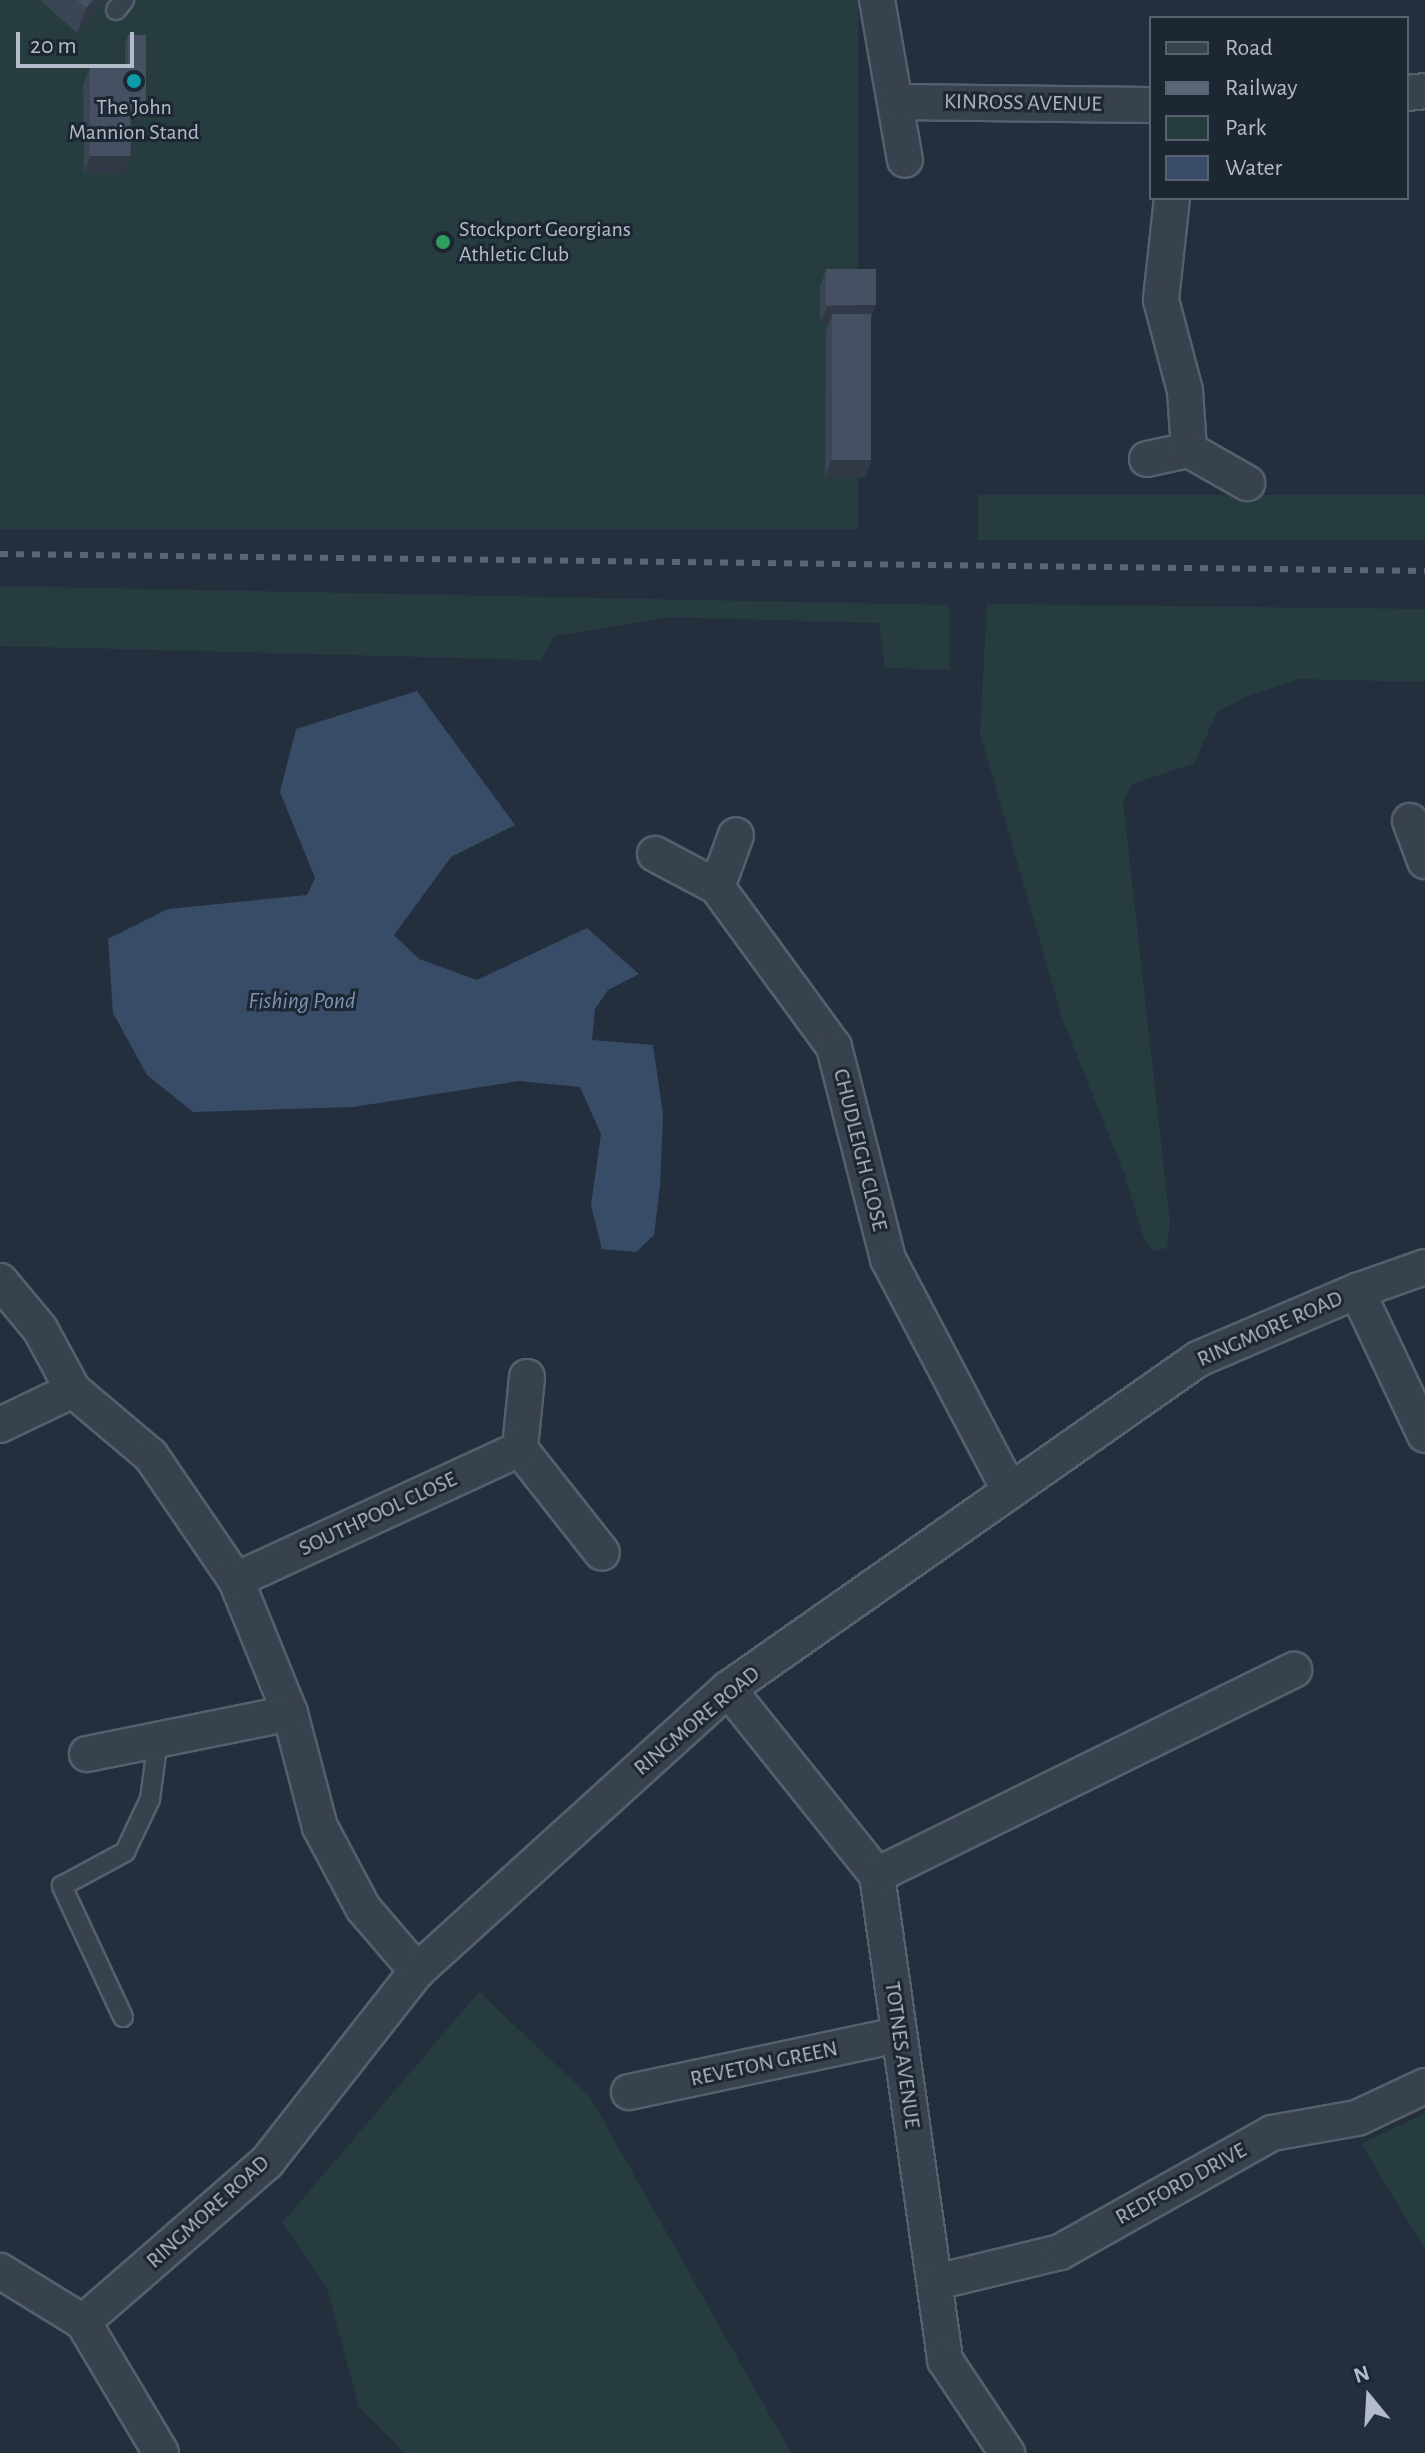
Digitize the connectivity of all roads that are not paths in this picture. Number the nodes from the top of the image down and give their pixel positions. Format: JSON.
{"nodes":[{"id":1,"x":877,"y":0,"type":"edge"},
{"id":2,"x":895,"y":102,"type":"junction"},
{"id":3,"x":1149,"y":105,"type":"edge"},
{"id":4,"x":905,"y":160,"type":"dead end"},
{"id":5,"x":1172,"y":200,"type":"edge"},
{"id":6,"x":1189,"y":450,"type":"junction"},
{"id":7,"x":1147,"y":459,"type":"dead end"},
{"id":8,"x":1247,"y":483,"type":"dead end"},
{"id":9,"x":1410,"y":821,"type":"dead end"},
{"id":10,"x":736,"y":835,"type":"dead end"},
{"id":11,"x":655,"y":854,"type":"dead end"},
{"id":12,"x":1425,"y":861,"type":"edge"},
{"id":13,"x":717,"y":887,"type":"junction"},
{"id":14,"x":1425,"y":1267,"type":"edge"},
{"id":15,"x":0,"y":1281,"type":"edge"},
{"id":16,"x":1357,"y":1291,"type":"junction"},
{"id":17,"x":527,"y":1377,"type":"dead end"},
{"id":18,"x":73,"y":1390,"type":"junction"},
{"id":19,"x":0,"y":1425,"type":"edge"},
{"id":20,"x":1425,"y":1435,"type":"edge"},
{"id":21,"x":520,"y":1449,"type":"junction"},
{"id":22,"x":1010,"y":1491,"type":"junction"},
{"id":23,"x":602,"y":1553,"type":"dead end"},
{"id":24,"x":236,"y":1580,"type":"junction"},
{"id":25,"x":1294,"y":1670,"type":"dead end"},
{"id":26,"x":728,"y":1689,"type":"junction"},
{"id":27,"x":290,"y":1713,"type":"junction"},
{"id":28,"x":158,"y":1740,"type":"junction"},
{"id":29,"x":87,"y":1754,"type":"dead end"},
{"id":30,"x":877,"y":1875,"type":"junction"},
{"id":31,"x":417,"y":1971,"type":"junction"},
{"id":32,"x":123,"y":2017,"type":"dead end"},
{"id":33,"x":898,"y":2035,"type":"junction"},
{"id":34,"x":1425,"y":2086,"type":"edge"},
{"id":35,"x":629,"y":2092,"type":"dead end"},
{"id":36,"x":0,"y":2271,"type":"edge"},
{"id":37,"x":936,"y":2282,"type":"junction"},
{"id":38,"x":83,"y":2322,"type":"junction"},
{"id":39,"x":161,"y":2453,"type":"edge"},
{"id":40,"x":1007,"y":2453,"type":"edge"}],
"edges":[{"from":1,"to":2,"type":"street"},
{"from":2,"to":3,"type":"street","name":"KINROSS AVENUE"},
{"from":2,"to":4,"type":"street"},
{"from":5,"to":6,"type":"street"},
{"from":6,"to":7,"type":"street"},
{"from":6,"to":8,"type":"street"},
{"from":9,"to":12,"type":"street"},
{"from":10,"to":13,"type":"street"},
{"from":11,"to":13,"type":"street","name":"CHUDLEIGH CLOSE"},
{"from":13,"to":22,"type":"street","name":"CHUDLEIGH CLOSE"},
{"from":14,"to":16,"type":"street","name":"RINGMORE ROAD"},
{"from":15,"to":18,"type":"street"},
{"from":16,"to":20,"type":"street"},
{"from":16,"to":22,"type":"street","name":"RINGMORE ROAD"},
{"from":17,"to":21,"type":"street"},
{"from":18,"to":19,"type":"street"},
{"from":18,"to":24,"type":"street"},
{"from":21,"to":23,"type":"street"},
{"from":21,"to":24,"type":"street","name":"SOUTHPOOL CLOSE"},
{"from":22,"to":26,"type":"street","name":"RINGMORE ROAD"},
{"from":24,"to":27,"type":"street"},
{"from":25,"to":30,"type":"street"},
{"from":26,"to":30,"type":"street"},
{"from":26,"to":31,"type":"street","name":"RINGMORE ROAD"},
{"from":27,"to":28,"type":"street"},
{"from":27,"to":31,"type":"street"},
{"from":28,"to":29,"type":"street"},
{"from":28,"to":32,"type":"lane"},
{"from":30,"to":33,"type":"street","name":"TOTNES AVENUE"},
{"from":31,"to":38,"type":"street","name":"RINGMORE ROAD"},
{"from":33,"to":35,"type":"street","name":"REVETON GREEN"},
{"from":33,"to":37,"type":"street","name":"TOTNES AVENUE"},
{"from":34,"to":37,"type":"street","name":"REDFORD DRIVE"},
{"from":36,"to":38,"type":"street"},
{"from":37,"to":40,"type":"street","name":"TOTNES AVENUE"},
{"from":38,"to":39,"type":"street"}]}
